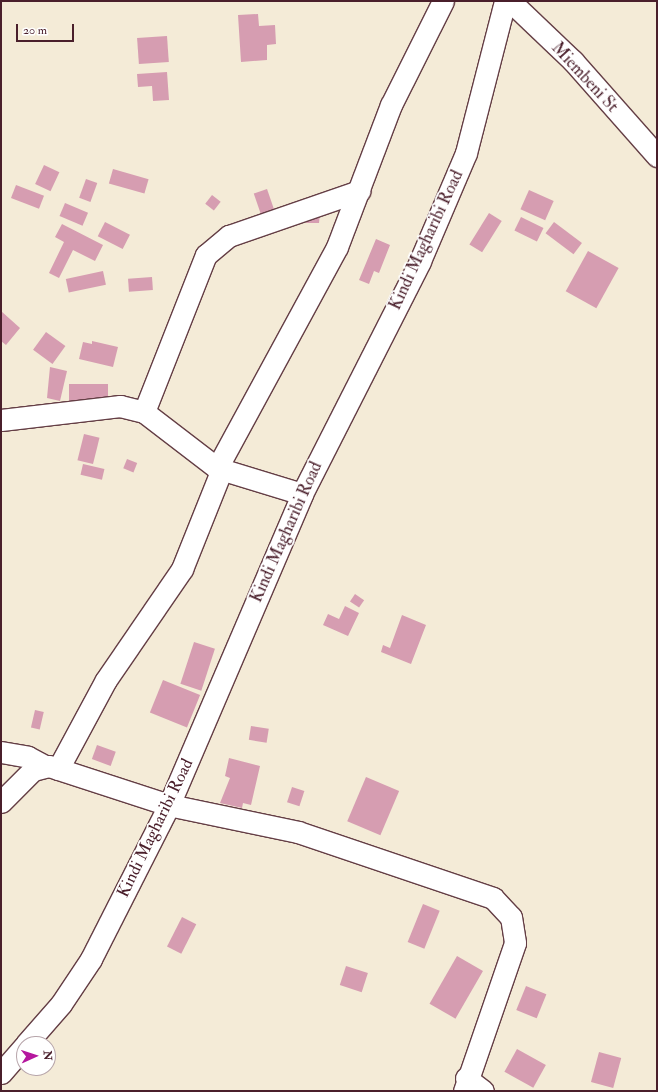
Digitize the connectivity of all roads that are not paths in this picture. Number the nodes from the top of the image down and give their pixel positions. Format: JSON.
{"nodes":[{"id":1,"x":443,"y":1,"type":"edge"},
{"id":2,"x":505,"y":1,"type":"edge"},
{"id":3,"x":510,"y":1,"type":"edge"},
{"id":4,"x":657,"y":156,"type":"edge"},
{"id":5,"x":359,"y":192,"type":"junction"},
{"id":6,"x":144,"y":412,"type":"junction"},
{"id":7,"x":1,"y":420,"type":"edge"},
{"id":8,"x":219,"y":468,"type":"junction"},
{"id":9,"x":302,"y":494,"type":"junction"},
{"id":10,"x":1,"y":752,"type":"edge"},
{"id":11,"x":51,"y":767,"type":"junction"},
{"id":12,"x":1,"y":802,"type":"edge"},
{"id":13,"x":169,"y":805,"type":"junction"},
{"id":14,"x":33,"y":1036,"type":"edge"},
{"id":15,"x":16,"y":1056,"type":"edge"},
{"id":16,"x":1,"y":1073,"type":"edge"},
{"id":17,"x":465,"y":1084,"type":"edge"},
{"id":18,"x":484,"y":1091,"type":"edge"}],
"edges":[{"from":1,"to":5,"type":"street"},
{"from":2,"to":9,"type":"street","name":"Kindi Magharibi Road"},
{"from":3,"to":4,"type":"street","name":"Miembeni St"},
{"from":5,"to":6,"type":"street"},
{"from":5,"to":8,"type":"street"},
{"from":6,"to":7,"type":"street"},
{"from":6,"to":8,"type":"street"},
{"from":8,"to":9,"type":"street"},
{"from":8,"to":11,"type":"street"},
{"from":9,"to":13,"type":"street","name":"Kindi Magharibi Road"},
{"from":10,"to":11,"type":"street"},
{"from":11,"to":12,"type":"street"},
{"from":11,"to":13,"type":"street"},
{"from":13,"to":14,"type":"street","name":"Kindi Magharibi Road"},
{"from":13,"to":17,"type":"street"},
{"from":15,"to":16,"type":"street"},
{"from":17,"to":18,"type":"street"}]}
